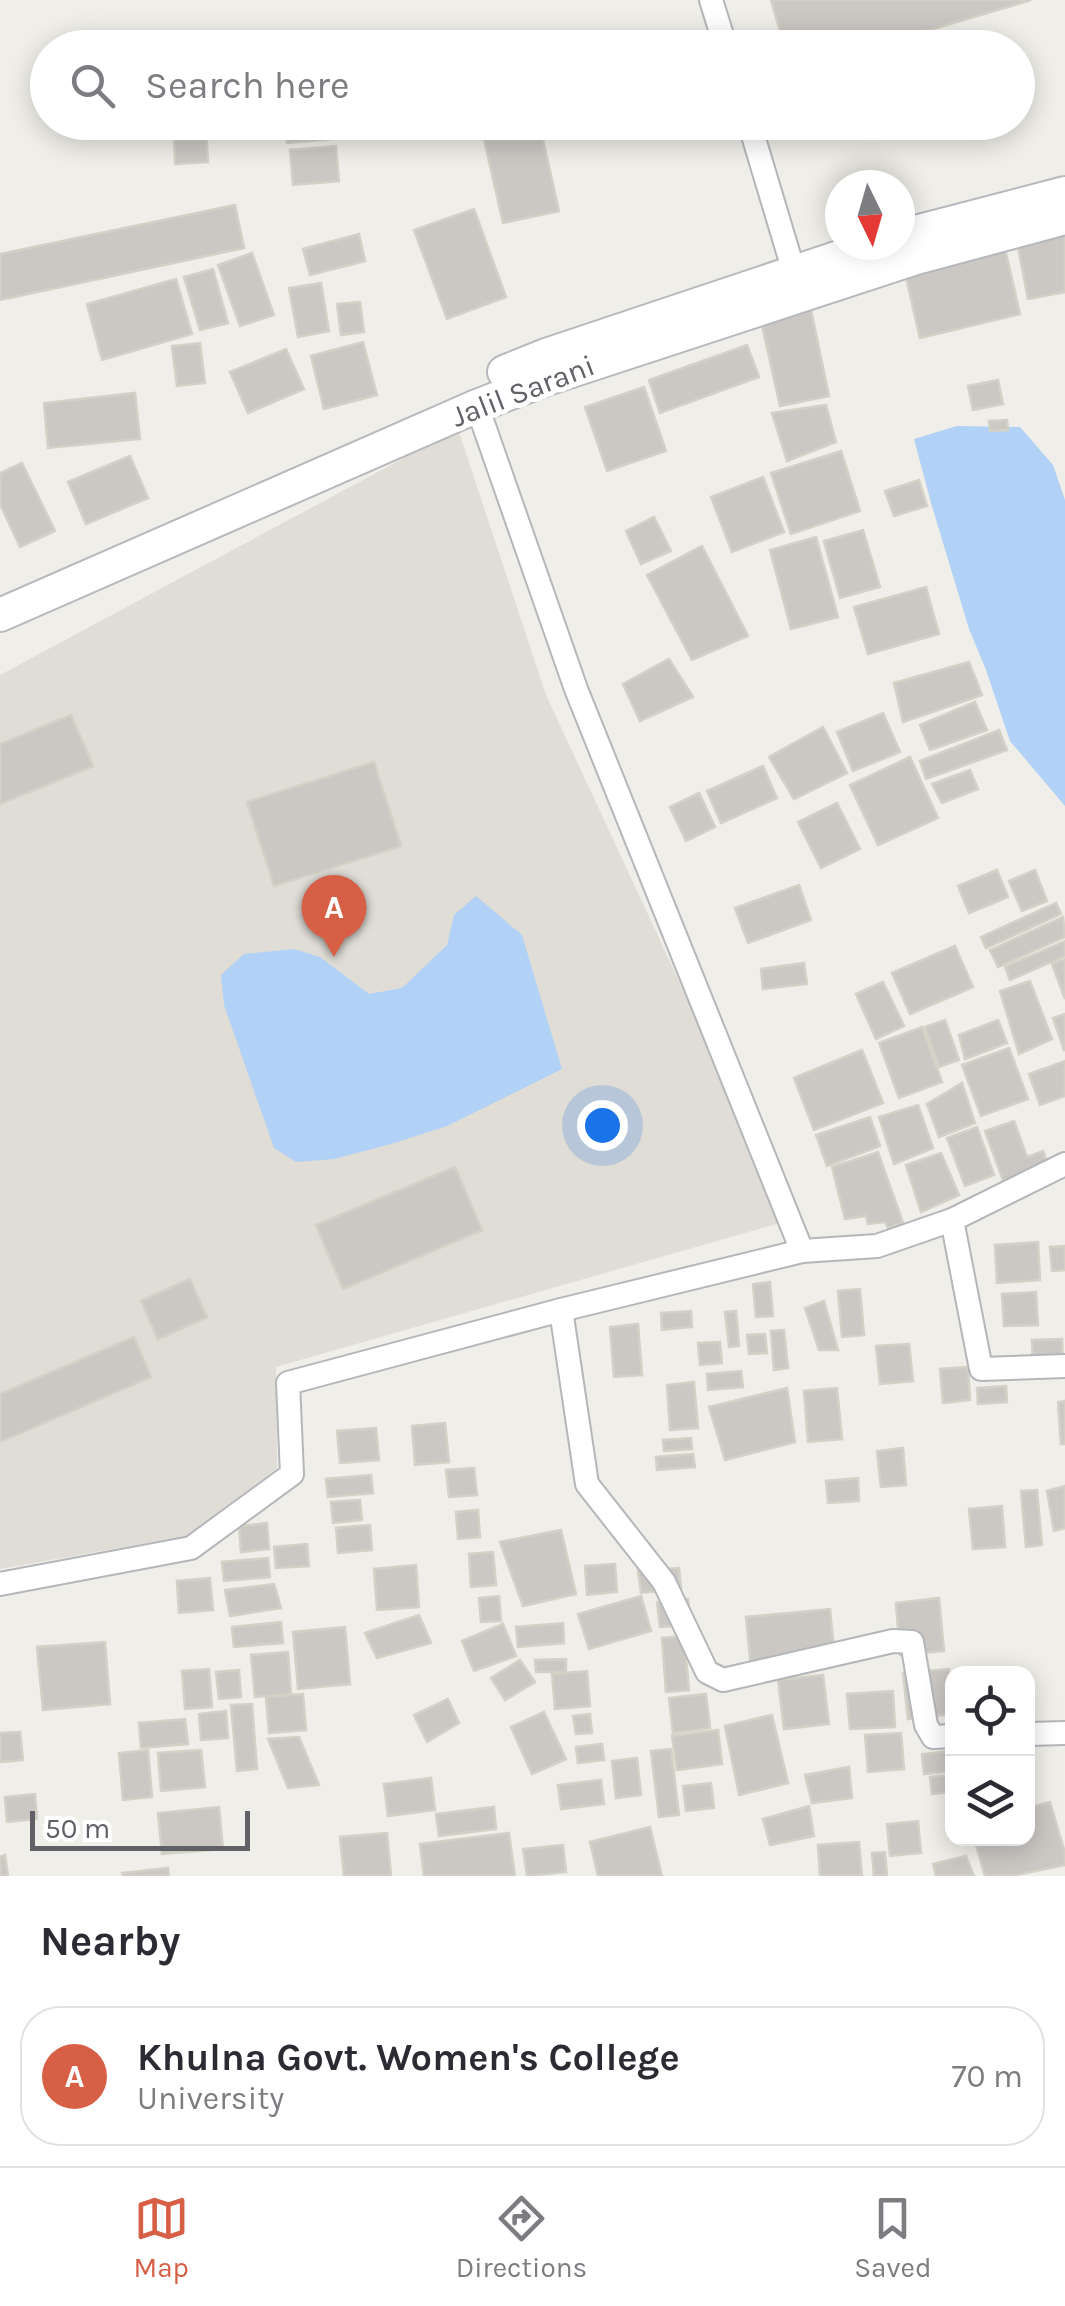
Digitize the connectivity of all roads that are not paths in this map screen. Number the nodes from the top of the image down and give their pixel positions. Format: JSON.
{"nodes":[{"id":1,"x":711,"y":0,"type":"edge"},
{"id":2,"x":720,"y":30,"type":"edge"},
{"id":3,"x":754,"y":140,"type":"edge"},
{"id":4,"x":1065,"y":193,"type":"edge"},
{"id":5,"x":1065,"y":218,"type":"edge"},
{"id":6,"x":915,"y":232,"type":"edge"},
{"id":7,"x":830,"y":260,"type":"edge"},
{"id":8,"x":794,"y":272,"type":"junction"},
{"id":9,"x":478,"y":406,"type":"junction"},
{"id":10,"x":0,"y":592,"type":"edge"},
{"id":11,"x":0,"y":615,"type":"edge"},
{"id":12,"x":1065,"y":1164,"type":"edge"},
{"id":13,"x":952,"y":1220,"type":"junction"},
{"id":14,"x":802,"y":1251,"type":"junction"},
{"id":15,"x":561,"y":1310,"type":"junction"},
{"id":16,"x":1065,"y":1366,"type":"edge"},
{"id":17,"x":0,"y":1584,"type":"edge"},
{"id":18,"x":1065,"y":1733,"type":"edge"},
{"id":19,"x":1035,"y":1734,"type":"edge"},
{"id":20,"x":945,"y":1736,"type":"edge"}],
"edges":[{"from":1,"to":2,"type":"street"},
{"from":3,"to":8,"type":"street"},
{"from":4,"to":6,"type":"main road"},
{"from":5,"to":9,"type":"main road","name":"Jalil Sarani"},
{"from":7,"to":8,"type":"main road","name":"Jalil Sarani"},
{"from":8,"to":10,"type":"main road","name":"Jalil Sarani"},
{"from":9,"to":11,"type":"main road","name":"Jalil Sarani"},
{"from":9,"to":14,"type":"street"},
{"from":12,"to":13,"type":"street"},
{"from":13,"to":14,"type":"street"},
{"from":13,"to":16,"type":"street"},
{"from":14,"to":15,"type":"street"},
{"from":15,"to":17,"type":"street"},
{"from":15,"to":20,"type":"street"},
{"from":18,"to":19,"type":"street"}]}
